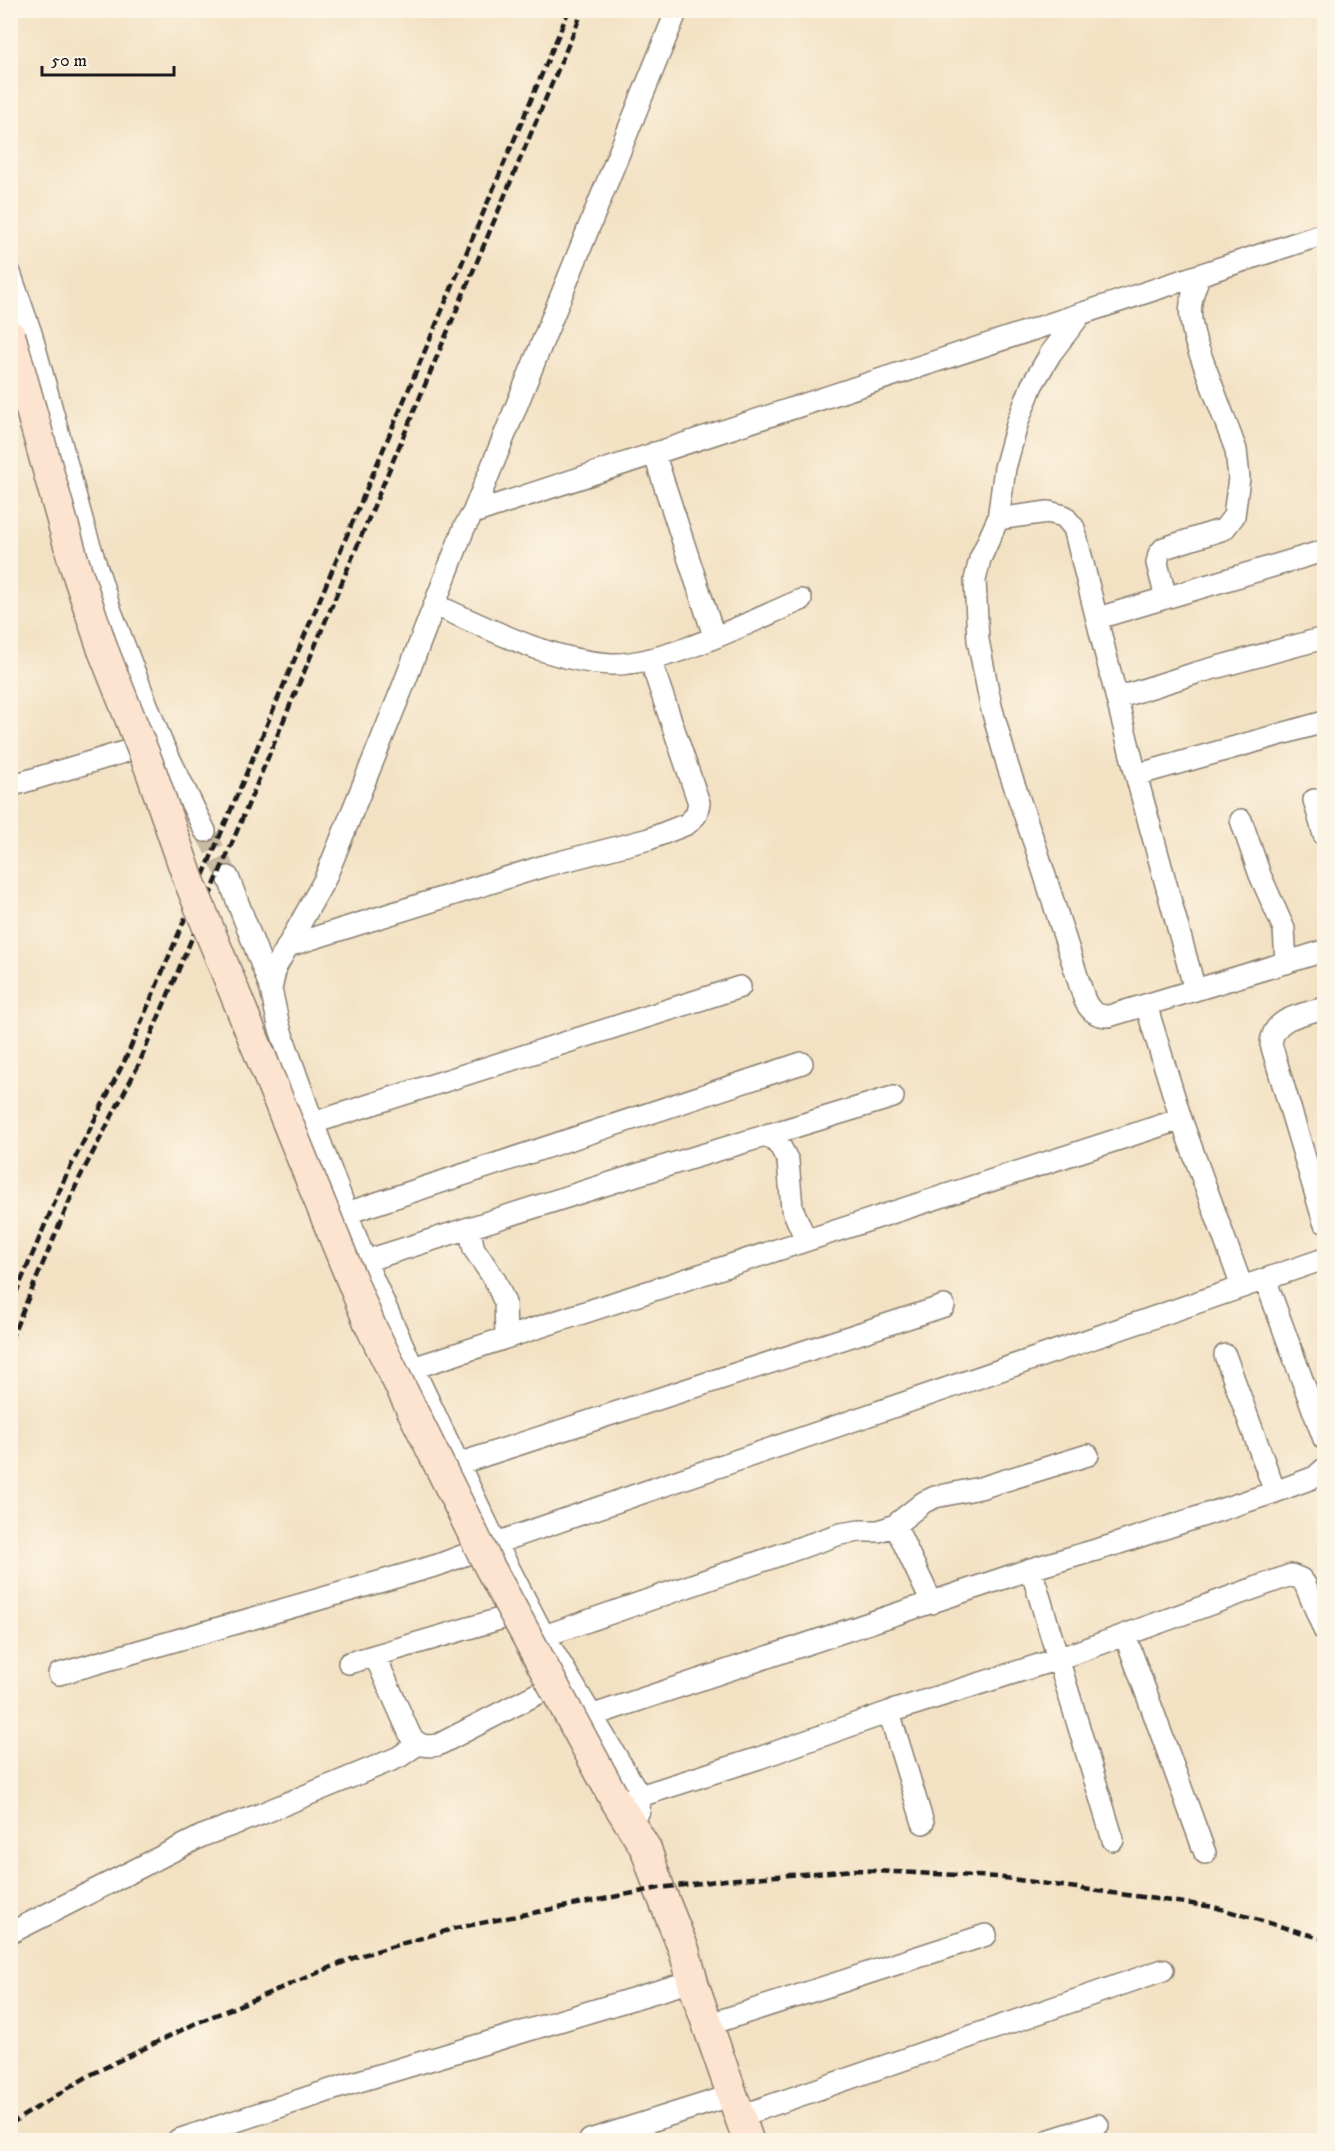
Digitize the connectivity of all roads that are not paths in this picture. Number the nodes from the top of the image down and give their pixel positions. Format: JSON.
{"nodes":[{"id":1,"x":678,"y":10,"type":"edge"},
{"id":2,"x":1324,"y":234,"type":"edge"},
{"id":3,"x":10,"y":273,"type":"edge"},
{"id":4,"x":1200,"y":275,"type":"junction"},
{"id":5,"x":1081,"y":314,"type":"junction"},
{"id":6,"x":10,"y":335,"type":"edge"},
{"id":7,"x":654,"y":453,"type":"junction"},
{"id":8,"x":473,"y":513,"type":"junction"},
{"id":9,"x":998,"y":519,"type":"junction"},
{"id":10,"x":1320,"y":552,"type":"dead end"},
{"id":11,"x":1166,"y":598,"type":"junction"},
{"id":12,"x":801,"y":600,"type":"dead end"},
{"id":13,"x":435,"y":604,"type":"junction"},
{"id":14,"x":1098,"y":618,"type":"junction"},
{"id":15,"x":714,"y":636,"type":"junction"},
{"id":16,"x":1324,"y":638,"type":"edge"},
{"id":17,"x":650,"y":659,"type":"junction"},
{"id":18,"x":1117,"y":698,"type":"junction"},
{"id":19,"x":1324,"y":722,"type":"edge"},
{"id":20,"x":161,"y":741,"type":"junction"},
{"id":21,"x":1136,"y":775,"type":"junction"},
{"id":22,"x":10,"y":786,"type":"edge"},
{"id":23,"x":1314,"y":800,"type":"dead end"},
{"id":24,"x":1241,"y":820,"type":"dead end"},
{"id":25,"x":205,"y":831,"type":"tunnel mouth"},
{"id":26,"x":1324,"y":835,"type":"edge"},
{"id":27,"x":228,"y":877,"type":"tunnel mouth"},
{"id":28,"x":288,"y":946,"type":"junction"},
{"id":29,"x":1324,"y":951,"type":"edge"},
{"id":30,"x":1286,"y":963,"type":"junction"},
{"id":31,"x":740,"y":987,"type":"dead end"},
{"id":32,"x":271,"y":990,"type":"junction"},
{"id":33,"x":1195,"y":990,"type":"junction"},
{"id":34,"x":1146,"y":1005,"type":"junction"},
{"id":35,"x":1324,"y":1008,"type":"edge"},
{"id":36,"x":802,"y":1064,"type":"dead end"},
{"id":37,"x":893,"y":1097,"type":"dead end"},
{"id":38,"x":1181,"y":1119,"type":"junction"},
{"id":39,"x":313,"y":1123,"type":"junction"},
{"id":40,"x":769,"y":1134,"type":"junction"},
{"id":41,"x":347,"y":1213,"type":"junction"},
{"id":42,"x":1324,"y":1222,"type":"edge"},
{"id":43,"x":469,"y":1228,"type":"junction"},
{"id":44,"x":806,"y":1240,"type":"junction"},
{"id":45,"x":1324,"y":1259,"type":"edge"},
{"id":46,"x":365,"y":1261,"type":"junction"},
{"id":47,"x":1264,"y":1280,"type":"junction"},
{"id":48,"x":1242,"y":1287,"type":"junction"},
{"id":49,"x":944,"y":1306,"type":"dead end"},
{"id":50,"x":506,"y":1337,"type":"junction"},
{"id":51,"x":1225,"y":1355,"type":"dead end"},
{"id":52,"x":413,"y":1368,"type":"junction"},
{"id":53,"x":1324,"y":1439,"type":"edge"},
{"id":54,"x":1088,"y":1455,"type":"dead end"},
{"id":55,"x":458,"y":1464,"type":"junction"},
{"id":56,"x":1324,"y":1469,"type":"edge"},
{"id":57,"x":1275,"y":1492,"type":"junction"},
{"id":58,"x":895,"y":1525,"type":"junction"},
{"id":59,"x":496,"y":1543,"type":"junction"},
{"id":60,"x":1031,"y":1569,"type":"junction"},
{"id":61,"x":932,"y":1602,"type":"junction"},
{"id":62,"x":531,"y":1610,"type":"junction"},
{"id":63,"x":1324,"y":1630,"type":"edge"},
{"id":64,"x":1125,"y":1635,"type":"junction"},
{"id":65,"x":544,"y":1636,"type":"junction"},
{"id":66,"x":375,"y":1656,"type":"junction"},
{"id":67,"x":1058,"y":1659,"type":"junction"},
{"id":68,"x":349,"y":1663,"type":"dead end"},
{"id":69,"x":59,"y":1674,"type":"dead end"},
{"id":70,"x":569,"y":1678,"type":"junction"},
{"id":71,"x":889,"y":1712,"type":"junction"},
{"id":72,"x":591,"y":1716,"type":"junction"},
{"id":73,"x":418,"y":1744,"type":"junction"},
{"id":74,"x":627,"y":1805,"type":"junction"},
{"id":75,"x":923,"y":1823,"type":"dead end"},
{"id":76,"x":1113,"y":1840,"type":"dead end"},
{"id":77,"x":1205,"y":1853,"type":"dead end"},
{"id":78,"x":10,"y":1934,"type":"edge"},
{"id":79,"x":986,"y":1935,"type":"dead end"},
{"id":80,"x":1163,"y":1970,"type":"dead end"},
{"id":81,"x":692,"y":1981,"type":"junction"},
{"id":82,"x":707,"y":2025,"type":"junction"},
{"id":83,"x":740,"y":2117,"type":"edge"},
{"id":84,"x":1098,"y":2125,"type":"dead end"},
{"id":85,"x":178,"y":2140,"type":"edge"},
{"id":86,"x":590,"y":2140,"type":"edge"},
{"id":87,"x":1050,"y":2140,"type":"edge"}],
"edges":[{"from":1,"to":8,"type":"street"},
{"from":2,"to":4,"type":"street"},
{"from":3,"to":20,"type":"street"},
{"from":4,"to":5,"type":"street"},
{"from":4,"to":11,"type":"street"},
{"from":5,"to":7,"type":"street"},
{"from":5,"to":9,"type":"street"},
{"from":6,"to":74,"type":"main road","bridge":true},
{"from":7,"to":8,"type":"street"},
{"from":7,"to":15,"type":"street"},
{"from":8,"to":13,"type":"street"},
{"from":9,"to":14,"type":"street"},
{"from":9,"to":34,"type":"street"},
{"from":10,"to":11,"type":"street"},
{"from":11,"to":14,"type":"street"},
{"from":12,"to":15,"type":"street"},
{"from":13,"to":17,"type":"street"},
{"from":13,"to":28,"type":"street"},
{"from":14,"to":18,"type":"street"},
{"from":15,"to":17,"type":"street"},
{"from":16,"to":18,"type":"street"},
{"from":17,"to":28,"type":"street"},
{"from":18,"to":21,"type":"street"},
{"from":19,"to":21,"type":"street"},
{"from":20,"to":22,"type":"street"},
{"from":20,"to":25,"type":"street"},
{"from":21,"to":33,"type":"street"},
{"from":23,"to":26,"type":"street"},
{"from":24,"to":30,"type":"street"},
{"from":27,"to":32,"type":"street"},
{"from":28,"to":32,"type":"street"},
{"from":29,"to":30,"type":"street"},
{"from":30,"to":33,"type":"street"},
{"from":31,"to":39,"type":"street"},
{"from":32,"to":39,"type":"street"},
{"from":33,"to":34,"type":"street"},
{"from":34,"to":38,"type":"street"},
{"from":35,"to":42,"type":"street"},
{"from":36,"to":41,"type":"street"},
{"from":37,"to":40,"type":"street"},
{"from":38,"to":44,"type":"street"},
{"from":38,"to":48,"type":"street"},
{"from":39,"to":41,"type":"street"},
{"from":40,"to":43,"type":"street"},
{"from":40,"to":44,"type":"street"},
{"from":41,"to":46,"type":"street"},
{"from":43,"to":46,"type":"street"},
{"from":43,"to":50,"type":"street"},
{"from":44,"to":50,"type":"street"},
{"from":45,"to":47,"type":"street"},
{"from":46,"to":52,"type":"street"},
{"from":47,"to":48,"type":"street"},
{"from":47,"to":53,"type":"street"},
{"from":48,"to":59,"type":"street"},
{"from":49,"to":55,"type":"street"},
{"from":50,"to":52,"type":"street"},
{"from":51,"to":57,"type":"street"},
{"from":52,"to":55,"type":"street"},
{"from":54,"to":58,"type":"street"},
{"from":55,"to":59,"type":"street"},
{"from":56,"to":57,"type":"street"},
{"from":57,"to":60,"type":"street"},
{"from":58,"to":61,"type":"street"},
{"from":58,"to":65,"type":"street"},
{"from":59,"to":62,"type":"street"},
{"from":59,"to":69,"type":"street"},
{"from":60,"to":61,"type":"street"},
{"from":60,"to":67,"type":"street"},
{"from":61,"to":72,"type":"street"},
{"from":62,"to":65,"type":"street"},
{"from":62,"to":66,"type":"street"},
{"from":63,"to":64,"type":"street"},
{"from":64,"to":67,"type":"street"},
{"from":64,"to":77,"type":"street"},
{"from":65,"to":70,"type":"street"},
{"from":66,"to":68,"type":"street"},
{"from":66,"to":73,"type":"street"},
{"from":67,"to":71,"type":"street"},
{"from":67,"to":76,"type":"street"},
{"from":70,"to":72,"type":"street"},
{"from":70,"to":73,"type":"street"},
{"from":71,"to":74,"type":"street"},
{"from":71,"to":75,"type":"street"},
{"from":72,"to":74,"type":"street"},
{"from":73,"to":78,"type":"street"},
{"from":74,"to":81,"type":"main road"},
{"from":79,"to":82,"type":"street"},
{"from":80,"to":83,"type":"street"},
{"from":81,"to":82,"type":"main road"},
{"from":81,"to":85,"type":"street"},
{"from":82,"to":83,"type":"main road"},
{"from":83,"to":86,"type":"street"},
{"from":84,"to":87,"type":"street"}]}
